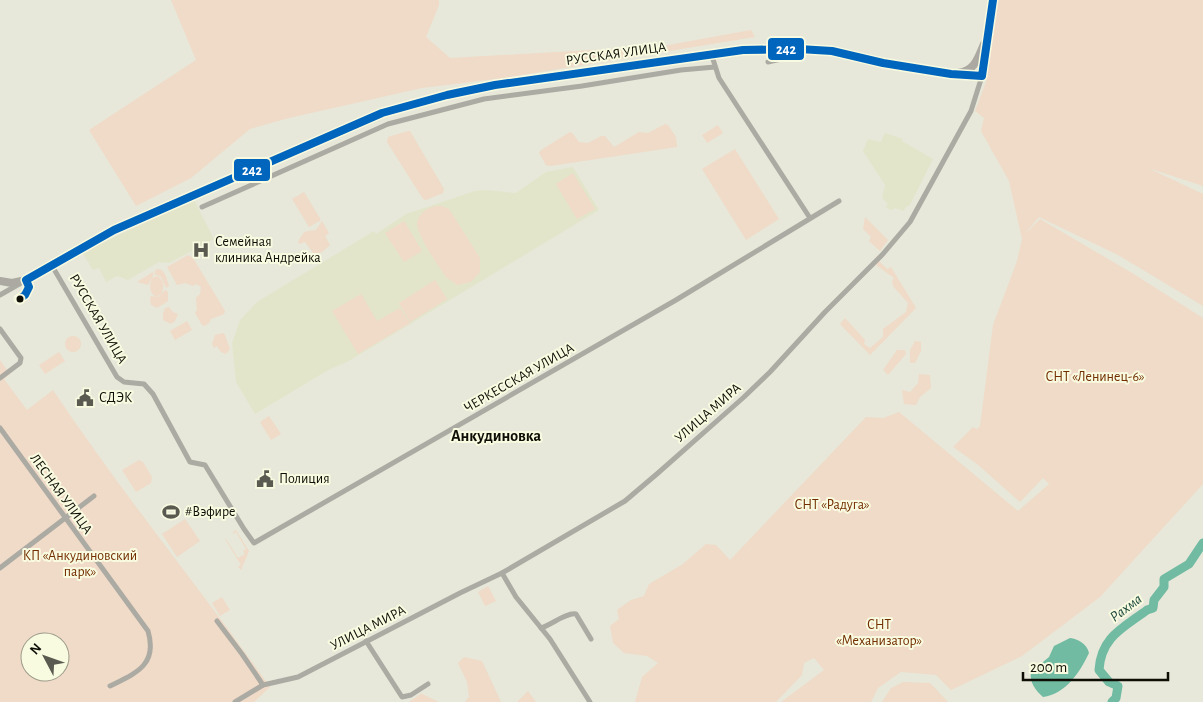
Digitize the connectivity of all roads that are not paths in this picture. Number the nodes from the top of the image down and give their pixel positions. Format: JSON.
{"nodes":[{"id":1,"x":993,"y":0,"type":"edge"},
{"id":2,"x":989,"y":31,"type":"junction"},
{"id":3,"x":799,"y":49,"type":"junction"},
{"id":4,"x":711,"y":53,"type":"junction"},
{"id":5,"x":768,"y":62,"type":"dead end"},
{"id":6,"x":716,"y":67,"type":"junction"},
{"id":7,"x":951,"y":74,"type":"junction"},
{"id":8,"x":982,"y":76,"type":"junction"},
{"id":9,"x":839,"y":201,"type":"dead end"},
{"id":10,"x":202,"y":207,"type":"dead end"},
{"id":11,"x":810,"y":218,"type":"junction"},
{"id":12,"x":51,"y":264,"type":"junction"},
{"id":13,"x":26,"y":280,"type":"junction"},
{"id":14,"x":0,"y":281,"type":"edge"},
{"id":15,"x":0,"y":295,"type":"edge"},
{"id":16,"x":0,"y":330,"type":"edge"},
{"id":17,"x":0,"y":378,"type":"edge"},
{"id":18,"x":0,"y":428,"type":"edge"},
{"id":19,"x":187,"y":456,"type":"joint"},
{"id":20,"x":94,"y":496,"type":"dead end"},
{"id":21,"x":65,"y":518,"type":"junction"},
{"id":22,"x":0,"y":568,"type":"edge"},
{"id":23,"x":502,"y":573,"type":"junction"},
{"id":24,"x":217,"y":621,"type":"dead end"},
{"id":25,"x":541,"y":628,"type":"junction"},
{"id":26,"x":592,"y":638,"type":"dead end"},
{"id":27,"x":366,"y":642,"type":"junction"},
{"id":28,"x":428,"y":684,"type":"dead end"},
{"id":29,"x":263,"y":685,"type":"junction"},
{"id":30,"x":110,"y":686,"type":"dead end"},
{"id":31,"x":235,"y":702,"type":"edge"},
{"id":32,"x":590,"y":702,"type":"edge"}],
"edges":[{"from":1,"to":2,"type":"street"},
{"from":2,"to":7,"type":"street"},
{"from":2,"to":8,"type":"street"},
{"from":3,"to":4,"type":"street","name":"РУССКАЯ УЛИЦА"},
{"from":3,"to":5,"type":"street"},
{"from":3,"to":7,"type":"street","name":"РУССКАЯ УЛИЦА"},
{"from":4,"to":6,"type":"street"},
{"from":4,"to":12,"type":"street","name":"РУССКАЯ УЛИЦА"},
{"from":6,"to":10,"type":"street"},
{"from":6,"to":11,"type":"street"},
{"from":7,"to":8,"type":"street","name":"РУССКАЯ УЛИЦА"},
{"from":8,"to":23,"type":"street","name":"УЛИЦА МИРА"},
{"from":9,"to":11,"type":"street","name":"ЧЕРКЕССКАЯ УЛИЦА"},
{"from":11,"to":19,"type":"street","name":"ЧЕРКЕССКАЯ УЛИЦА"},
{"from":12,"to":13,"type":"street"},
{"from":12,"to":19,"type":"street","name":"РУССКАЯ УЛИЦА"},
{"from":13,"to":14,"type":"street"},
{"from":13,"to":15,"type":"street"},
{"from":16,"to":17,"type":"street"},
{"from":18,"to":21,"type":"street","name":"ЛЕСНАЯ УЛИЦА"},
{"from":20,"to":21,"type":"street"},
{"from":21,"to":22,"type":"street"},
{"from":21,"to":30,"type":"street","name":"ЛЕСНАЯ УЛИЦА"},
{"from":23,"to":25,"type":"street"},
{"from":23,"to":27,"type":"street","name":"УЛИЦА МИРА"},
{"from":24,"to":29,"type":"street"},
{"from":25,"to":26,"type":"street"},
{"from":25,"to":32,"type":"street"},
{"from":27,"to":28,"type":"street"},
{"from":27,"to":29,"type":"street","name":"УЛИЦА МИРА"},
{"from":29,"to":31,"type":"street","name":"УЛИЦА МИРА"}]}
